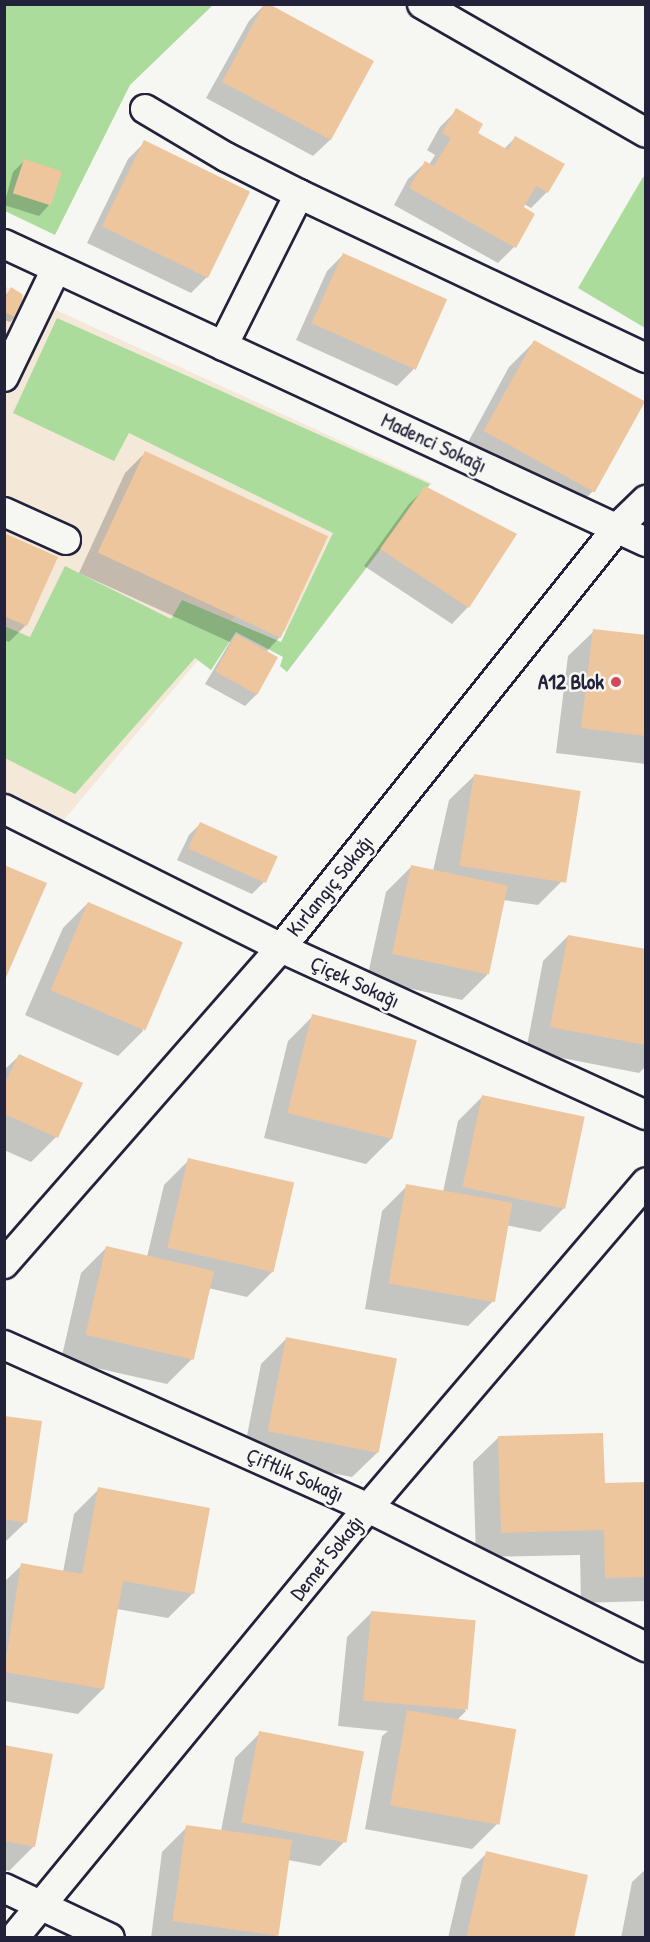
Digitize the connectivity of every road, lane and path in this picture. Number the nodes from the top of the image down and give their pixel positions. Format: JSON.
{"nodes":[{"id":1,"x":422,"y":4,"type":"edge"},
{"id":2,"x":145,"y":109,"type":"dead end"},
{"id":3,"x":645,"y":133,"type":"edge"},
{"id":4,"x":299,"y":194,"type":"junction"},
{"id":5,"x":4,"y":244,"type":"edge"},
{"id":6,"x":56,"y":269,"type":"junction"},
{"id":7,"x":223,"y":346,"type":"junction"},
{"id":8,"x":645,"y":358,"type":"edge"},
{"id":9,"x":4,"y":377,"type":"edge"},
{"id":10,"x":645,"y":500,"type":"edge"},
{"id":11,"x":4,"y":512,"type":"edge"},
{"id":12,"x":618,"y":527,"type":"junction"},
{"id":13,"x":66,"y":540,"type":"dead end"},
{"id":14,"x":645,"y":542,"type":"edge"},
{"id":15,"x":4,"y":809,"type":"edge"},
{"id":16,"x":281,"y":948,"type":"junction"},
{"id":17,"x":645,"y":1115,"type":"edge"},
{"id":18,"x":645,"y":1183,"type":"edge"},
{"id":19,"x":4,"y":1264,"type":"edge"},
{"id":20,"x":4,"y":1345,"type":"edge"},
{"id":21,"x":368,"y":1508,"type":"junction"},
{"id":22,"x":645,"y":1647,"type":"edge"},
{"id":23,"x":4,"y":1888,"type":"edge"},
{"id":24,"x":42,"y":1906,"type":"junction"},
{"id":25,"x":14,"y":1938,"type":"edge"},
{"id":26,"x":110,"y":1938,"type":"edge"}],
"edges":[{"from":1,"to":3,"type":"street"},
{"from":2,"to":4,"type":"street"},
{"from":4,"to":7,"type":"street"},
{"from":4,"to":8,"type":"street"},
{"from":5,"to":6,"type":"street","name":"Madenci Sokağı"},
{"from":6,"to":7,"type":"street","name":"Madenci Sokağı"},
{"from":6,"to":9,"type":"street"},
{"from":7,"to":12,"type":"street","name":"Madenci Sokağı"},
{"from":10,"to":12,"type":"street","name":"Kırlangıç Sokağı"},
{"from":11,"to":13,"type":"street"},
{"from":12,"to":14,"type":"street","name":"Madenci Sokağı"},
{"from":12,"to":16,"type":"street","name":"Kırlangıç Sokağı"},
{"from":15,"to":16,"type":"street","name":"Çiçek Sokağı"},
{"from":16,"to":17,"type":"street","name":"Çiçek Sokağı"},
{"from":16,"to":19,"type":"street","name":"Kırlangıç Sokağı"},
{"from":18,"to":21,"type":"street","name":"Demet Sokağı"},
{"from":20,"to":21,"type":"street","name":"Çiftlik Sokağı"},
{"from":21,"to":22,"type":"street","name":"Çiftlik Sokağı"},
{"from":21,"to":24,"type":"street","name":"Demet Sokağı"},
{"from":23,"to":24,"type":"street"},
{"from":24,"to":25,"type":"street","name":"Demet Sokağı"},
{"from":24,"to":26,"type":"street"}]}
